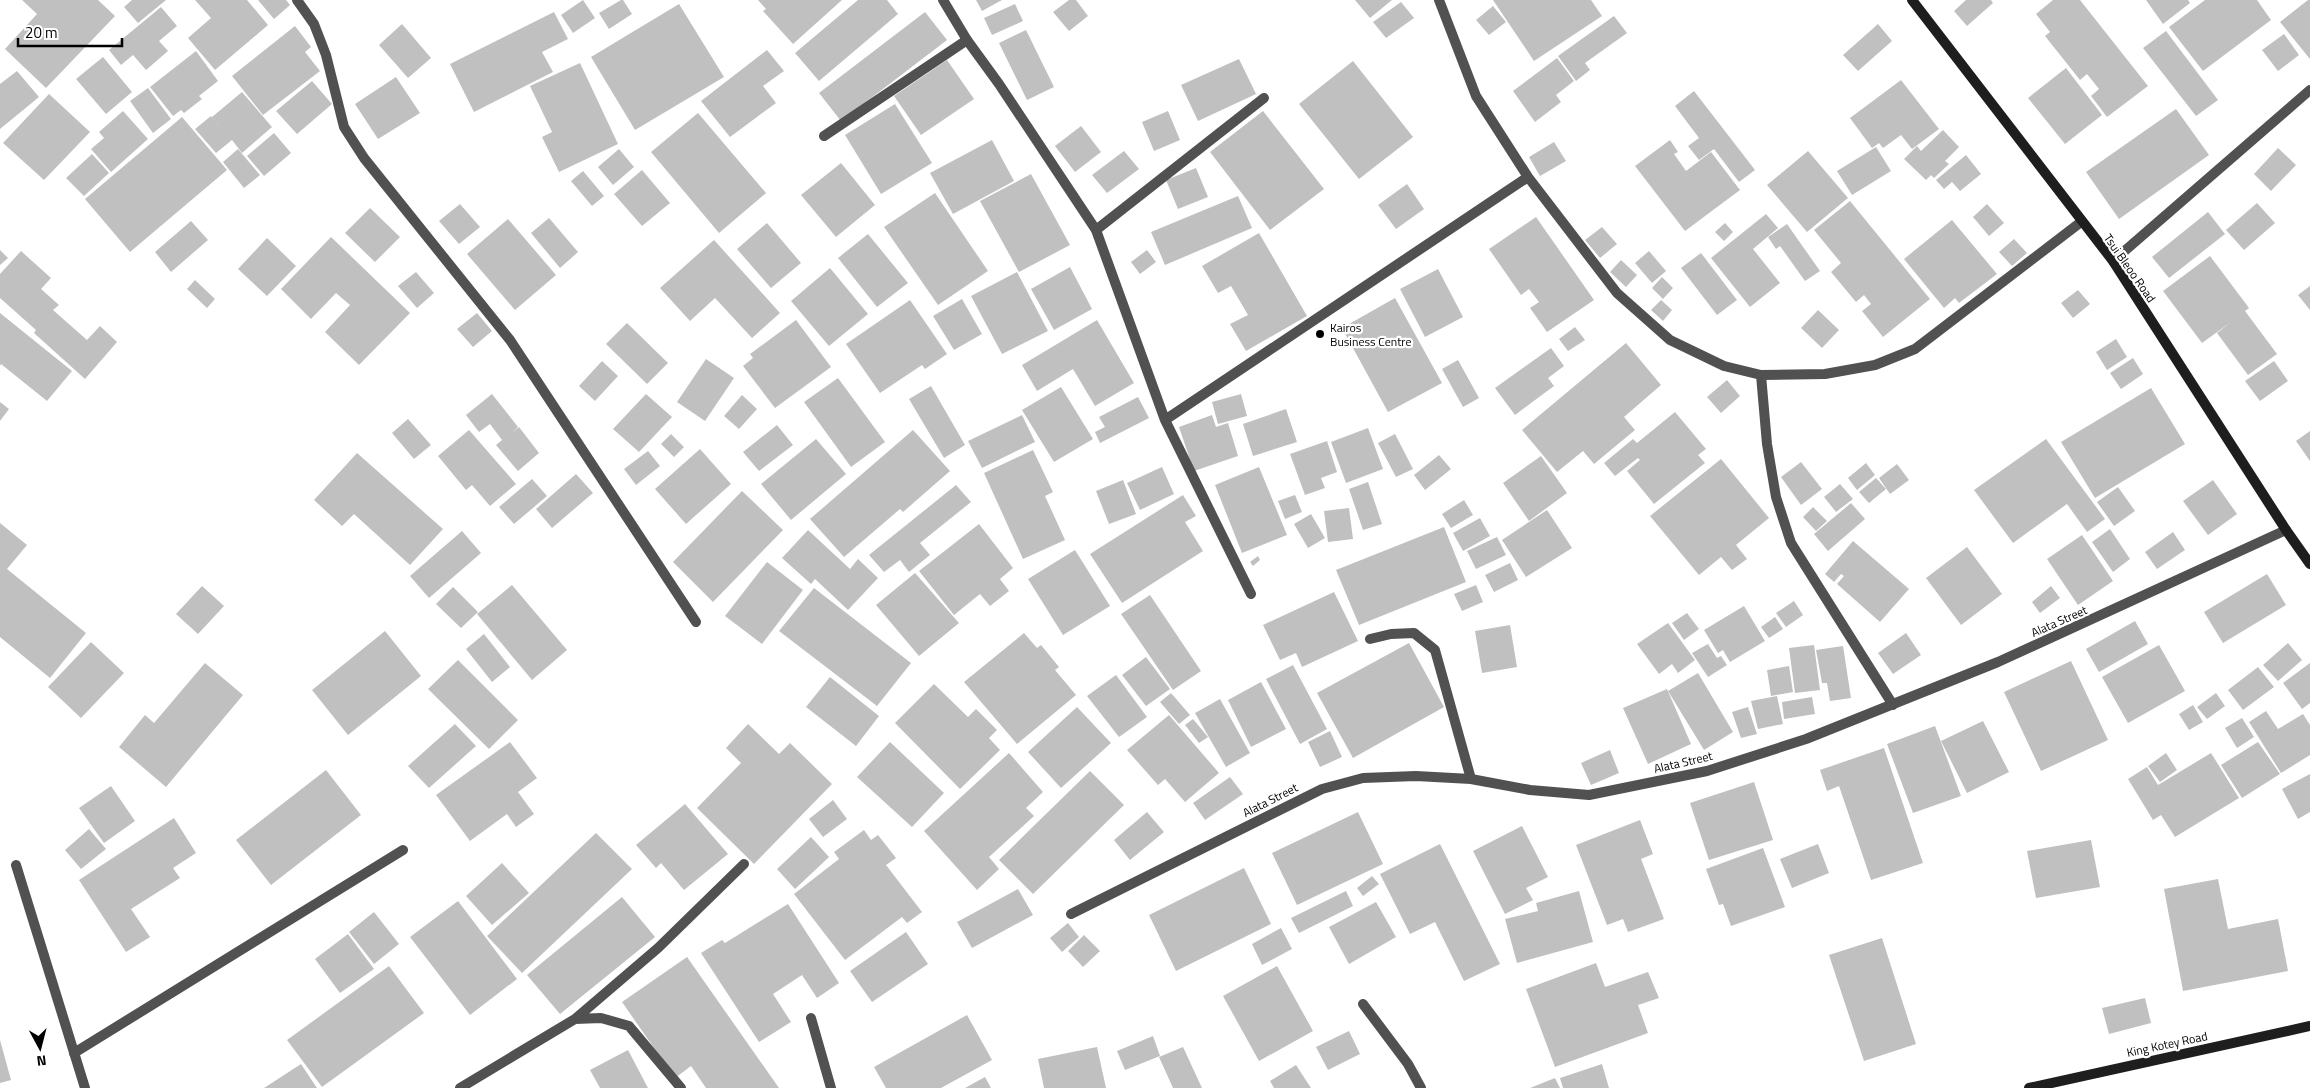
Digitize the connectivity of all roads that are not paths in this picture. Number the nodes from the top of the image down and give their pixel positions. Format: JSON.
{"nodes":[{"id":1,"x":297,"y":0,"type":"edge"},
{"id":2,"x":943,"y":0,"type":"edge"},
{"id":3,"x":1439,"y":0,"type":"edge"},
{"id":4,"x":1912,"y":0,"type":"edge"},
{"id":5,"x":967,"y":40,"type":"junction"},
{"id":6,"x":2310,"y":90,"type":"edge"},
{"id":7,"x":1264,"y":98,"type":"dead end"},
{"id":8,"x":824,"y":136,"type":"dead end"},
{"id":9,"x":1528,"y":177,"type":"junction"},
{"id":10,"x":2081,"y":222,"type":"junction"},
{"id":11,"x":1096,"y":230,"type":"junction"},
{"id":12,"x":2113,"y":261,"type":"junction"},
{"id":13,"x":1761,"y":375,"type":"junction"},
{"id":14,"x":1165,"y":420,"type":"junction"},
{"id":15,"x":2286,"y":530,"type":"junction"},
{"id":16,"x":2310,"y":564,"type":"edge"},
{"id":17,"x":1251,"y":594,"type":"dead end"},
{"id":18,"x":696,"y":622,"type":"dead end"},
{"id":19,"x":1370,"y":639,"type":"dead end"},
{"id":20,"x":1893,"y":705,"type":"junction"},
{"id":21,"x":1470,"y":779,"type":"junction"},
{"id":22,"x":403,"y":850,"type":"dead end"},
{"id":23,"x":744,"y":864,"type":"dead end"},
{"id":24,"x":16,"y":865,"type":"dead end"},
{"id":25,"x":1071,"y":914,"type":"dead end"},
{"id":26,"x":1363,"y":1004,"type":"dead end"},
{"id":27,"x":811,"y":1018,"type":"dead end"},
{"id":28,"x":574,"y":1019,"type":"junction"},
{"id":29,"x":2310,"y":1026,"type":"edge"},
{"id":30,"x":74,"y":1053,"type":"junction"},
{"id":31,"x":85,"y":1088,"type":"edge"},
{"id":32,"x":460,"y":1088,"type":"edge"},
{"id":33,"x":681,"y":1088,"type":"edge"},
{"id":34,"x":832,"y":1088,"type":"edge"},
{"id":35,"x":1421,"y":1088,"type":"edge"},
{"id":36,"x":2029,"y":1088,"type":"edge"}],
"edges":[{"from":1,"to":18,"type":"street"},
{"from":2,"to":5,"type":"street"},
{"from":3,"to":9,"type":"street"},
{"from":4,"to":10,"type":"street","name":"Tsui Bleoo Road"},
{"from":5,"to":8,"type":"street"},
{"from":5,"to":11,"type":"street"},
{"from":6,"to":12,"type":"street"},
{"from":7,"to":11,"type":"street"},
{"from":9,"to":13,"type":"street"},
{"from":9,"to":14,"type":"street"},
{"from":10,"to":12,"type":"street","name":"Tsui Bleoo Road"},
{"from":10,"to":13,"type":"street"},
{"from":11,"to":14,"type":"street"},
{"from":12,"to":15,"type":"street","name":"Tsui Bleoo Road"},
{"from":13,"to":20,"type":"street"},
{"from":14,"to":17,"type":"street"},
{"from":15,"to":16,"type":"street","name":"Tsui Bleoo Road"},
{"from":15,"to":20,"type":"street","name":"Alata Street"},
{"from":19,"to":21,"type":"street"},
{"from":20,"to":21,"type":"street","name":"Alata Street"},
{"from":21,"to":25,"type":"street","name":"Alata Street"},
{"from":22,"to":30,"type":"street"},
{"from":23,"to":28,"type":"street"},
{"from":24,"to":30,"type":"street"},
{"from":26,"to":35,"type":"street"},
{"from":27,"to":34,"type":"street"},
{"from":28,"to":32,"type":"street"},
{"from":28,"to":33,"type":"street"},
{"from":29,"to":36,"type":"street","name":"King Kotey Road"},
{"from":30,"to":31,"type":"street"}]}
